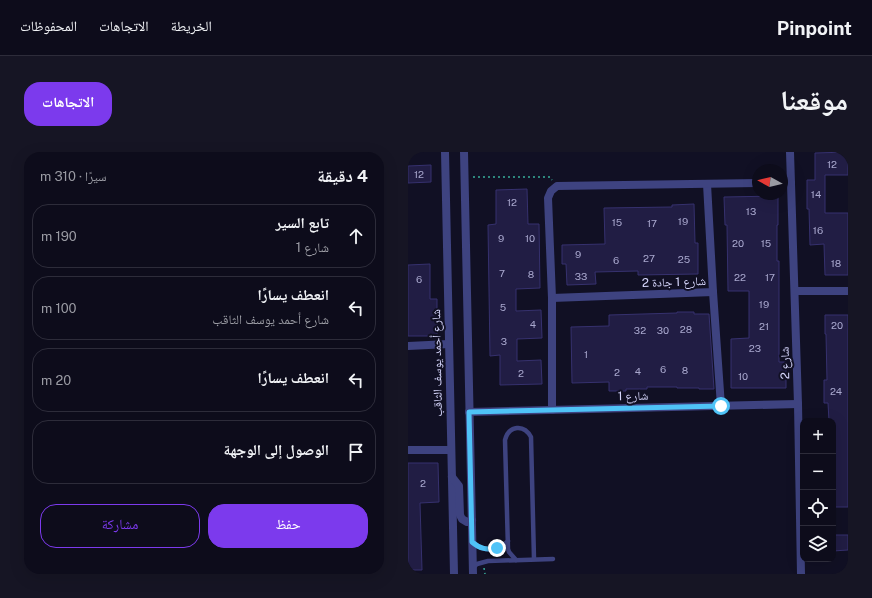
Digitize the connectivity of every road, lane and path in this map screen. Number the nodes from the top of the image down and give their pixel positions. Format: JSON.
{"nodes":[{"id":1,"x":445,"y":152,"type":"edge"},
{"id":2,"x":464,"y":152,"type":"edge"},
{"id":3,"x":790,"y":152,"type":"edge"},
{"id":4,"x":465,"y":178,"type":"junction"},
{"id":5,"x":752,"y":183,"type":"edge"},
{"id":6,"x":791,"y":183,"type":"joint"},
{"id":7,"x":707,"y":184,"type":"junction"},
{"id":8,"x":557,"y":186,"type":"junction"},
{"id":9,"x":795,"y":291,"type":"junction"},
{"id":10,"x":848,"y":291,"type":"edge"},
{"id":11,"x":713,"y":292,"type":"junction"},
{"id":12,"x":552,"y":298,"type":"junction"},
{"id":13,"x":449,"y":344,"type":"junction"},
{"id":14,"x":408,"y":346,"type":"edge"},
{"id":15,"x":798,"y":404,"type":"junction"},
{"id":16,"x":721,"y":406,"type":"junction"},
{"id":17,"x":552,"y":410,"type":"junction"},
{"id":18,"x":469,"y":412,"type":"junction"},
{"id":19,"x":408,"y":450,"type":"edge"},
{"id":20,"x":451,"y":450,"type":"junction"},
{"id":21,"x":452,"y":477,"type":"junction"},
{"id":22,"x":472,"y":520,"type":"junction"},
{"id":23,"x":508,"y":541,"type":"junction"},
{"id":24,"x":472,"y":542,"type":"junction"},
{"id":25,"x":534,"y":559,"type":"junction"},
{"id":26,"x":552,"y":559,"type":"dead end"},
{"id":27,"x":516,"y":560,"type":"junction"},
{"id":28,"x":473,"y":571,"type":"edge"},
{"id":29,"x":454,"y":574,"type":"edge"},
{"id":30,"x":801,"y":574,"type":"edge"}],
"edges":[{"from":1,"to":13,"type":"street","name":"شارع أحمد يوسف الثاقب"},
{"from":2,"to":4,"type":"street"},
{"from":3,"to":6,"type":"street","name":"شارع 2"},
{"from":4,"to":8,"type":"path"},
{"from":4,"to":18,"type":"street"},
{"from":5,"to":7,"type":"street"},
{"from":6,"to":9,"type":"street","name":"شارع 2"},
{"from":7,"to":8,"type":"street"},
{"from":7,"to":11,"type":"street","name":"شارع 1 جادة 2"},
{"from":8,"to":12,"type":"street"},
{"from":9,"to":10,"type":"street"},
{"from":9,"to":15,"type":"street","name":"شارع 2"},
{"from":11,"to":12,"type":"street","name":"شارع 1 جادة 2"},
{"from":11,"to":16,"type":"street"},
{"from":12,"to":17,"type":"street"},
{"from":13,"to":14,"type":"street"},
{"from":13,"to":20,"type":"street","name":"شارع أحمد يوسف الثاقب"},
{"from":15,"to":16,"type":"street","name":"شارع 1"},
{"from":15,"to":30,"type":"street","name":"شارع 2"},
{"from":16,"to":17,"type":"street","name":"شارع 1"},
{"from":17,"to":18,"type":"street","name":"شارع 1"},
{"from":18,"to":22,"type":"street"},
{"from":19,"to":20,"type":"street"},
{"from":20,"to":21,"type":"street","name":"شارع أحمد يوسف الثاقب"},
{"from":21,"to":22,"type":"street"},
{"from":21,"to":29,"type":"street","name":"شارع أحمد يوسف الثاقب"},
{"from":22,"to":24,"type":"street"},
{"from":23,"to":24,"type":"lane"},
{"from":23,"to":25,"type":"lane"},
{"from":23,"to":27,"type":"lane"},
{"from":24,"to":28,"type":"street"},
{"from":25,"to":26,"type":"lane"},
{"from":25,"to":27,"type":"lane"},
{"from":27,"to":28,"type":"lane"}]}
